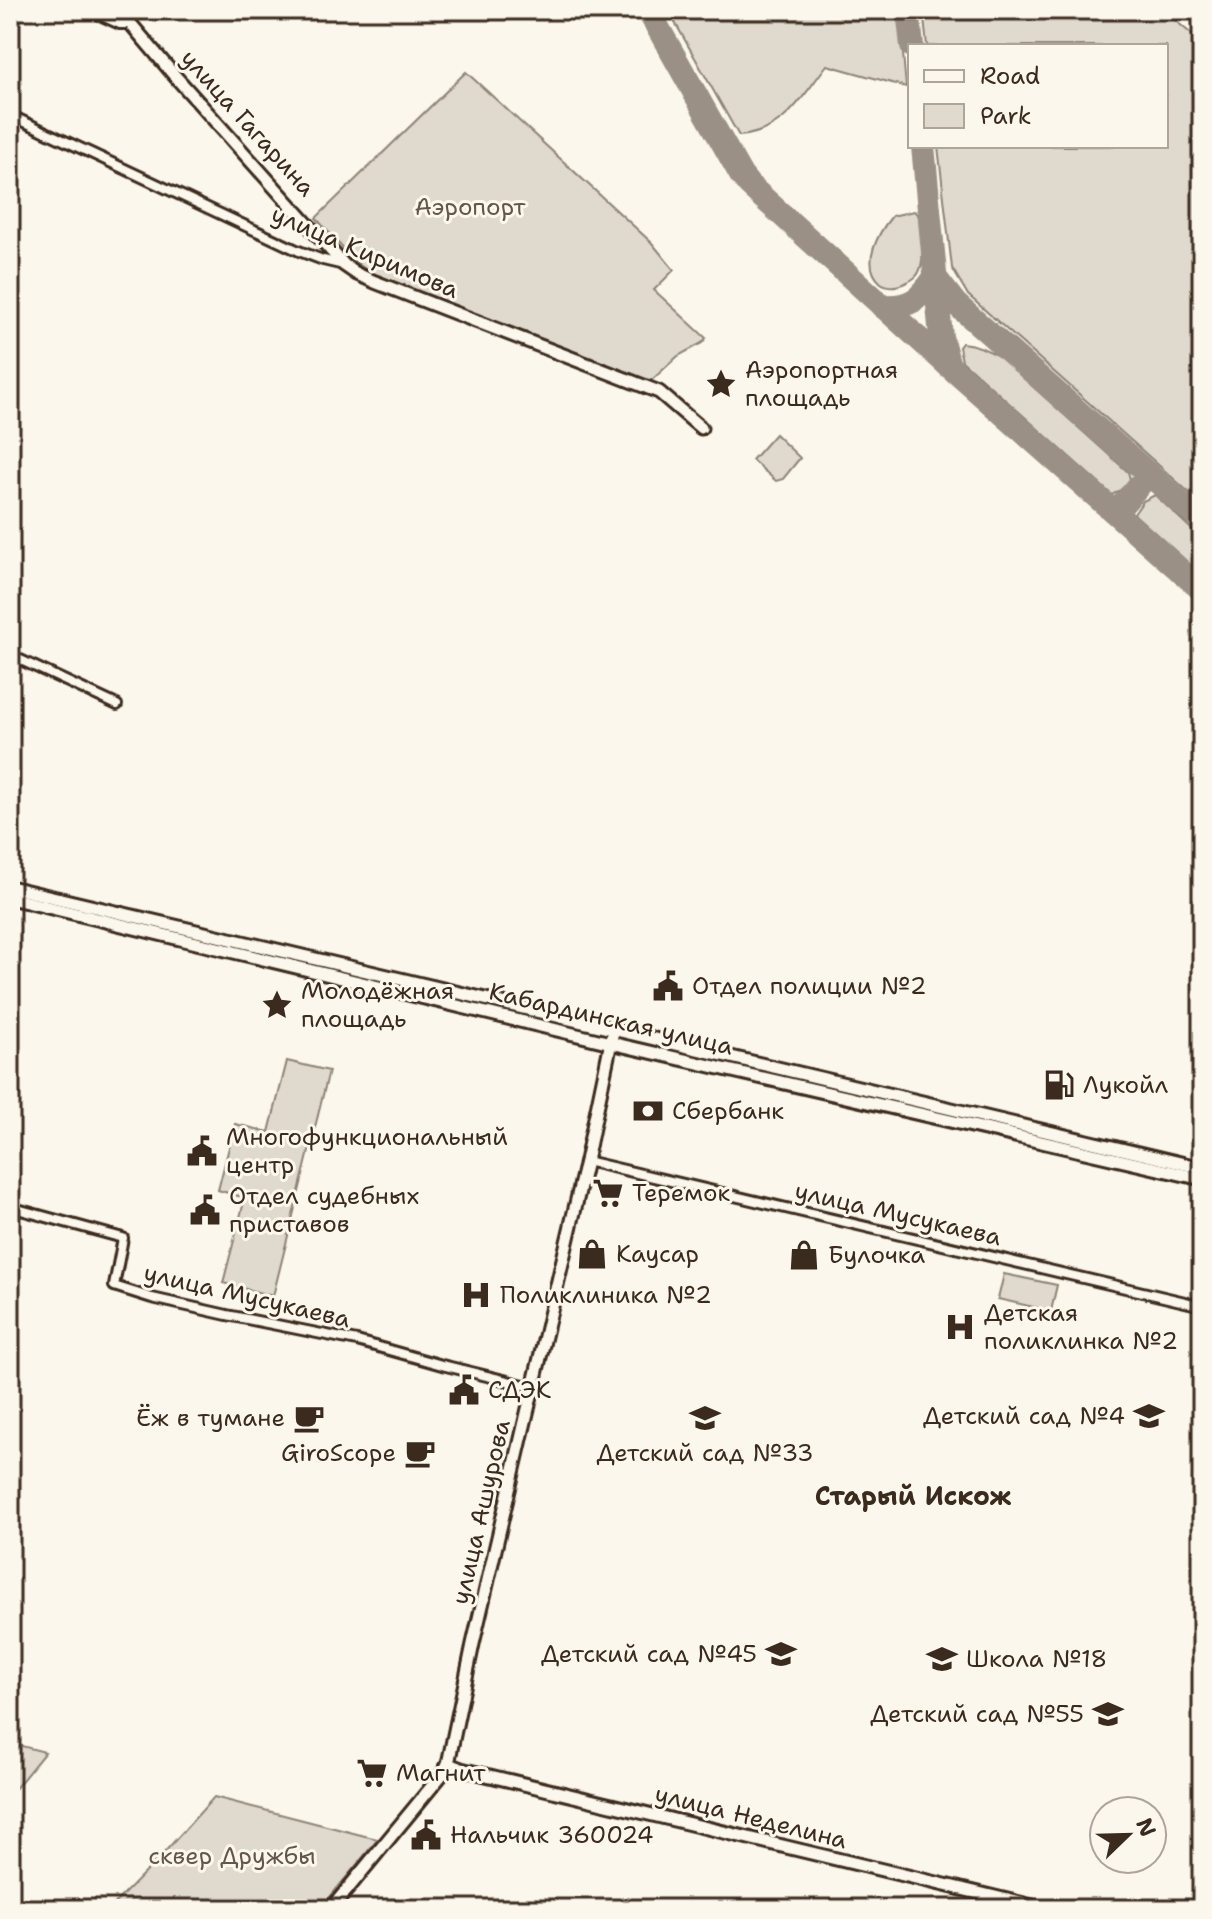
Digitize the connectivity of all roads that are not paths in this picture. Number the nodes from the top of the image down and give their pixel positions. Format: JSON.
{"nodes":[{"id":1,"x":89,"y":10,"type":"edge"},
{"id":2,"x":119,"y":10,"type":"edge"},
{"id":3,"x":131,"y":24,"type":"junction"},
{"id":4,"x":10,"y":115,"type":"edge"},
{"id":5,"x":344,"y":265,"type":"junction"},
{"id":6,"x":701,"y":428,"type":"dead end"},
{"id":7,"x":10,"y":655,"type":"edge"},
{"id":8,"x":117,"y":705,"type":"dead end"},
{"id":9,"x":10,"y":887,"type":"edge"},
{"id":10,"x":10,"y":898,"type":"edge"},
{"id":11,"x":613,"y":1030,"type":"junction"},
{"id":12,"x":611,"y":1043,"type":"junction"},
{"id":13,"x":586,"y":1161,"type":"junction"},
{"id":14,"x":1202,"y":1168,"type":"edge"},
{"id":15,"x":1202,"y":1179,"type":"edge"},
{"id":16,"x":10,"y":1207,"type":"edge"},
{"id":17,"x":1202,"y":1306,"type":"edge"},
{"id":18,"x":532,"y":1387,"type":"junction"},
{"id":19,"x":448,"y":1764,"type":"junction"},
{"id":20,"x":331,"y":1909,"type":"edge"},
{"id":21,"x":1045,"y":1909,"type":"edge"}],
"edges":[{"from":1,"to":3,"type":"street"},
{"from":2,"to":3,"type":"main road","name":"улица Гагарина"},
{"from":3,"to":5,"type":"main road","name":"улица Гагарина"},
{"from":4,"to":5,"type":"street","name":"улица Киримова"},
{"from":5,"to":6,"type":"main road","name":"улица Киримова"},
{"from":7,"to":8,"type":"street"},
{"from":9,"to":11,"type":"main road","name":"Кабардинская улица"},
{"from":10,"to":12,"type":"main road","name":"Кабардинская улица"},
{"from":11,"to":12,"type":"main road","name":"улица Ашурова"},
{"from":11,"to":14,"type":"main road","name":"Кабардинская улица"},
{"from":12,"to":13,"type":"main road","name":"улица Ашурова"},
{"from":12,"to":15,"type":"main road","name":"Кабардинская улица"},
{"from":13,"to":17,"type":"street","name":"улица Мусукаева"},
{"from":13,"to":18,"type":"main road","name":"улица Ашурова"},
{"from":16,"to":18,"type":"street","name":"улица Мусукаева"},
{"from":18,"to":19,"type":"main road","name":"улица Ашурова"},
{"from":19,"to":20,"type":"main road","name":"улица Ашурова"},
{"from":19,"to":21,"type":"main road","name":"улица Неделина"}]}
